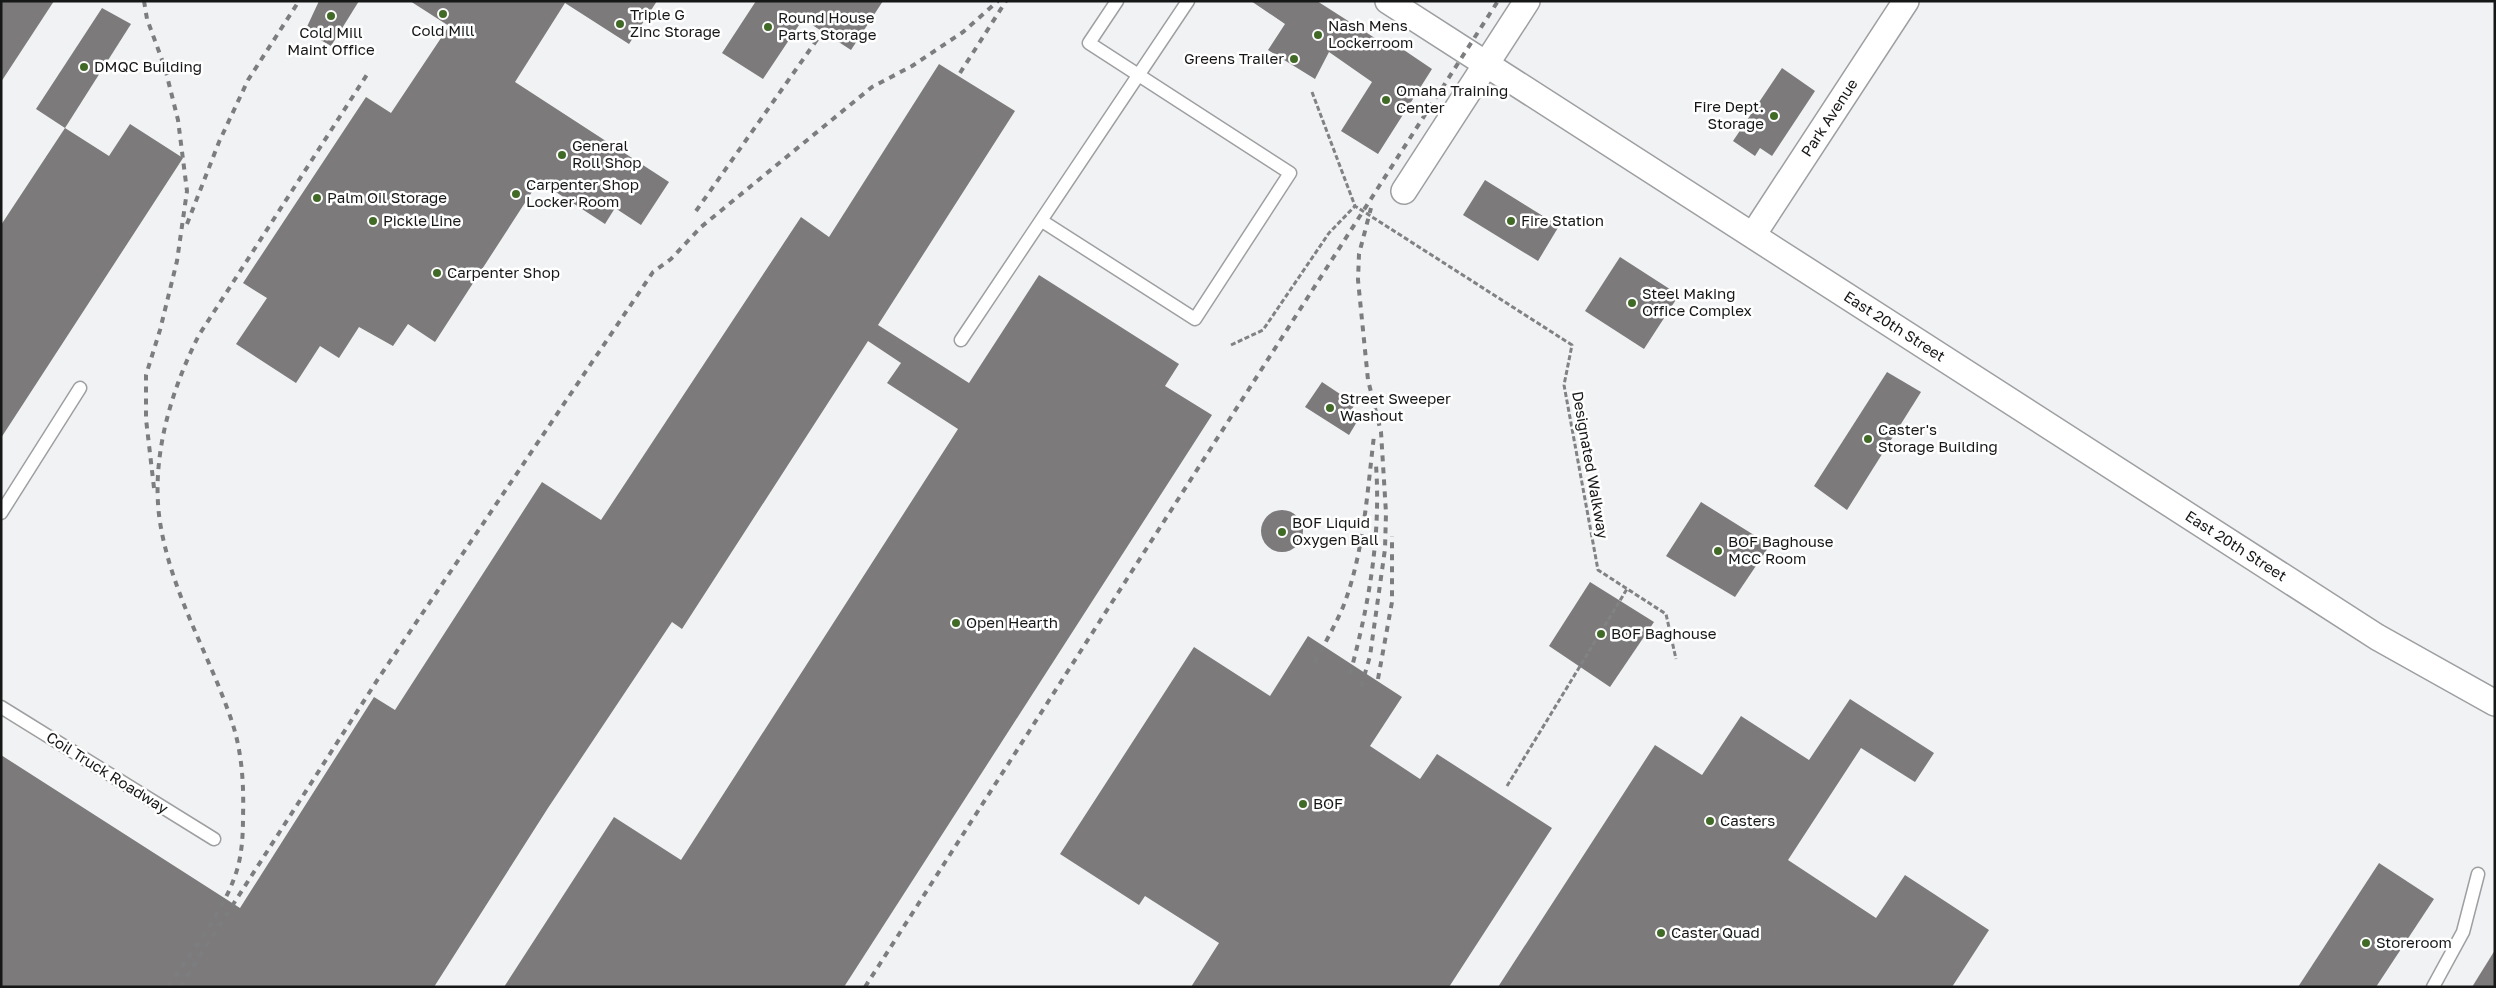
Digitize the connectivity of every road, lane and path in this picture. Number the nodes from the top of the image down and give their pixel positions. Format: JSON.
{"nodes":[{"id":1,"x":1117,"y":1,"type":"edge"},
{"id":2,"x":1188,"y":1,"type":"edge"},
{"id":3,"x":1388,"y":1,"type":"edge"},
{"id":4,"x":1528,"y":1,"type":"edge"},
{"id":5,"x":1906,"y":1,"type":"edge"},
{"id":6,"x":1487,"y":65,"type":"junction"},
{"id":7,"x":1138,"y":76,"type":"junction"},
{"id":8,"x":1312,"y":92,"type":"dead end"},
{"id":9,"x":1404,"y":191,"type":"dead end"},
{"id":10,"x":1356,"y":206,"type":"junction"},
{"id":11,"x":1042,"y":221,"type":"junction"},
{"id":12,"x":1753,"y":235,"type":"junction"},
{"id":13,"x":961,"y":340,"type":"dead end"},
{"id":14,"x":1231,"y":345,"type":"dead end"},
{"id":15,"x":80,"y":388,"type":"dead end"},
{"id":16,"x":1,"y":512,"type":"edge"},
{"id":17,"x":1627,"y":589,"type":"junction"},
{"id":18,"x":2402,"y":652,"type":"junction"},
{"id":19,"x":1676,"y":659,"type":"dead end"},
{"id":20,"x":2495,"y":703,"type":"edge"},
{"id":21,"x":1,"y":707,"type":"edge"},
{"id":22,"x":2495,"y":716,"type":"edge"},
{"id":23,"x":1507,"y":786,"type":"dead end"},
{"id":24,"x":214,"y":839,"type":"dead end"},
{"id":25,"x":2478,"y":874,"type":"dead end"},
{"id":26,"x":2433,"y":987,"type":"edge"}],
"edges":[{"from":1,"to":7,"type":"lane"},
{"from":2,"to":7,"type":"lane"},
{"from":3,"to":6,"type":"street","name":"East 20th Street"},
{"from":4,"to":6,"type":"street"},
{"from":5,"to":12,"type":"street","name":"Park Avenue"},
{"from":6,"to":9,"type":"street"},
{"from":6,"to":12,"type":"street","name":"East 20th Street"},
{"from":7,"to":11,"type":"lane"},
{"from":7,"to":11,"type":"lane"},
{"from":8,"to":10,"type":"path"},
{"from":10,"to":14,"type":"path"},
{"from":10,"to":17,"type":"path","name":"Designated Walkway"},
{"from":11,"to":13,"type":"lane"},
{"from":12,"to":18,"type":"street","name":"East 20th Street"},
{"from":15,"to":16,"type":"lane"},
{"from":17,"to":19,"type":"path","name":"Designated Walkway"},
{"from":17,"to":23,"type":"path"},
{"from":18,"to":20,"type":"street","name":"East 20th Street"},
{"from":18,"to":22,"type":"street","name":"East 20th Street"},
{"from":21,"to":24,"type":"lane","name":"Coil Truck Roadway"},
{"from":25,"to":26,"type":"lane"}]}
